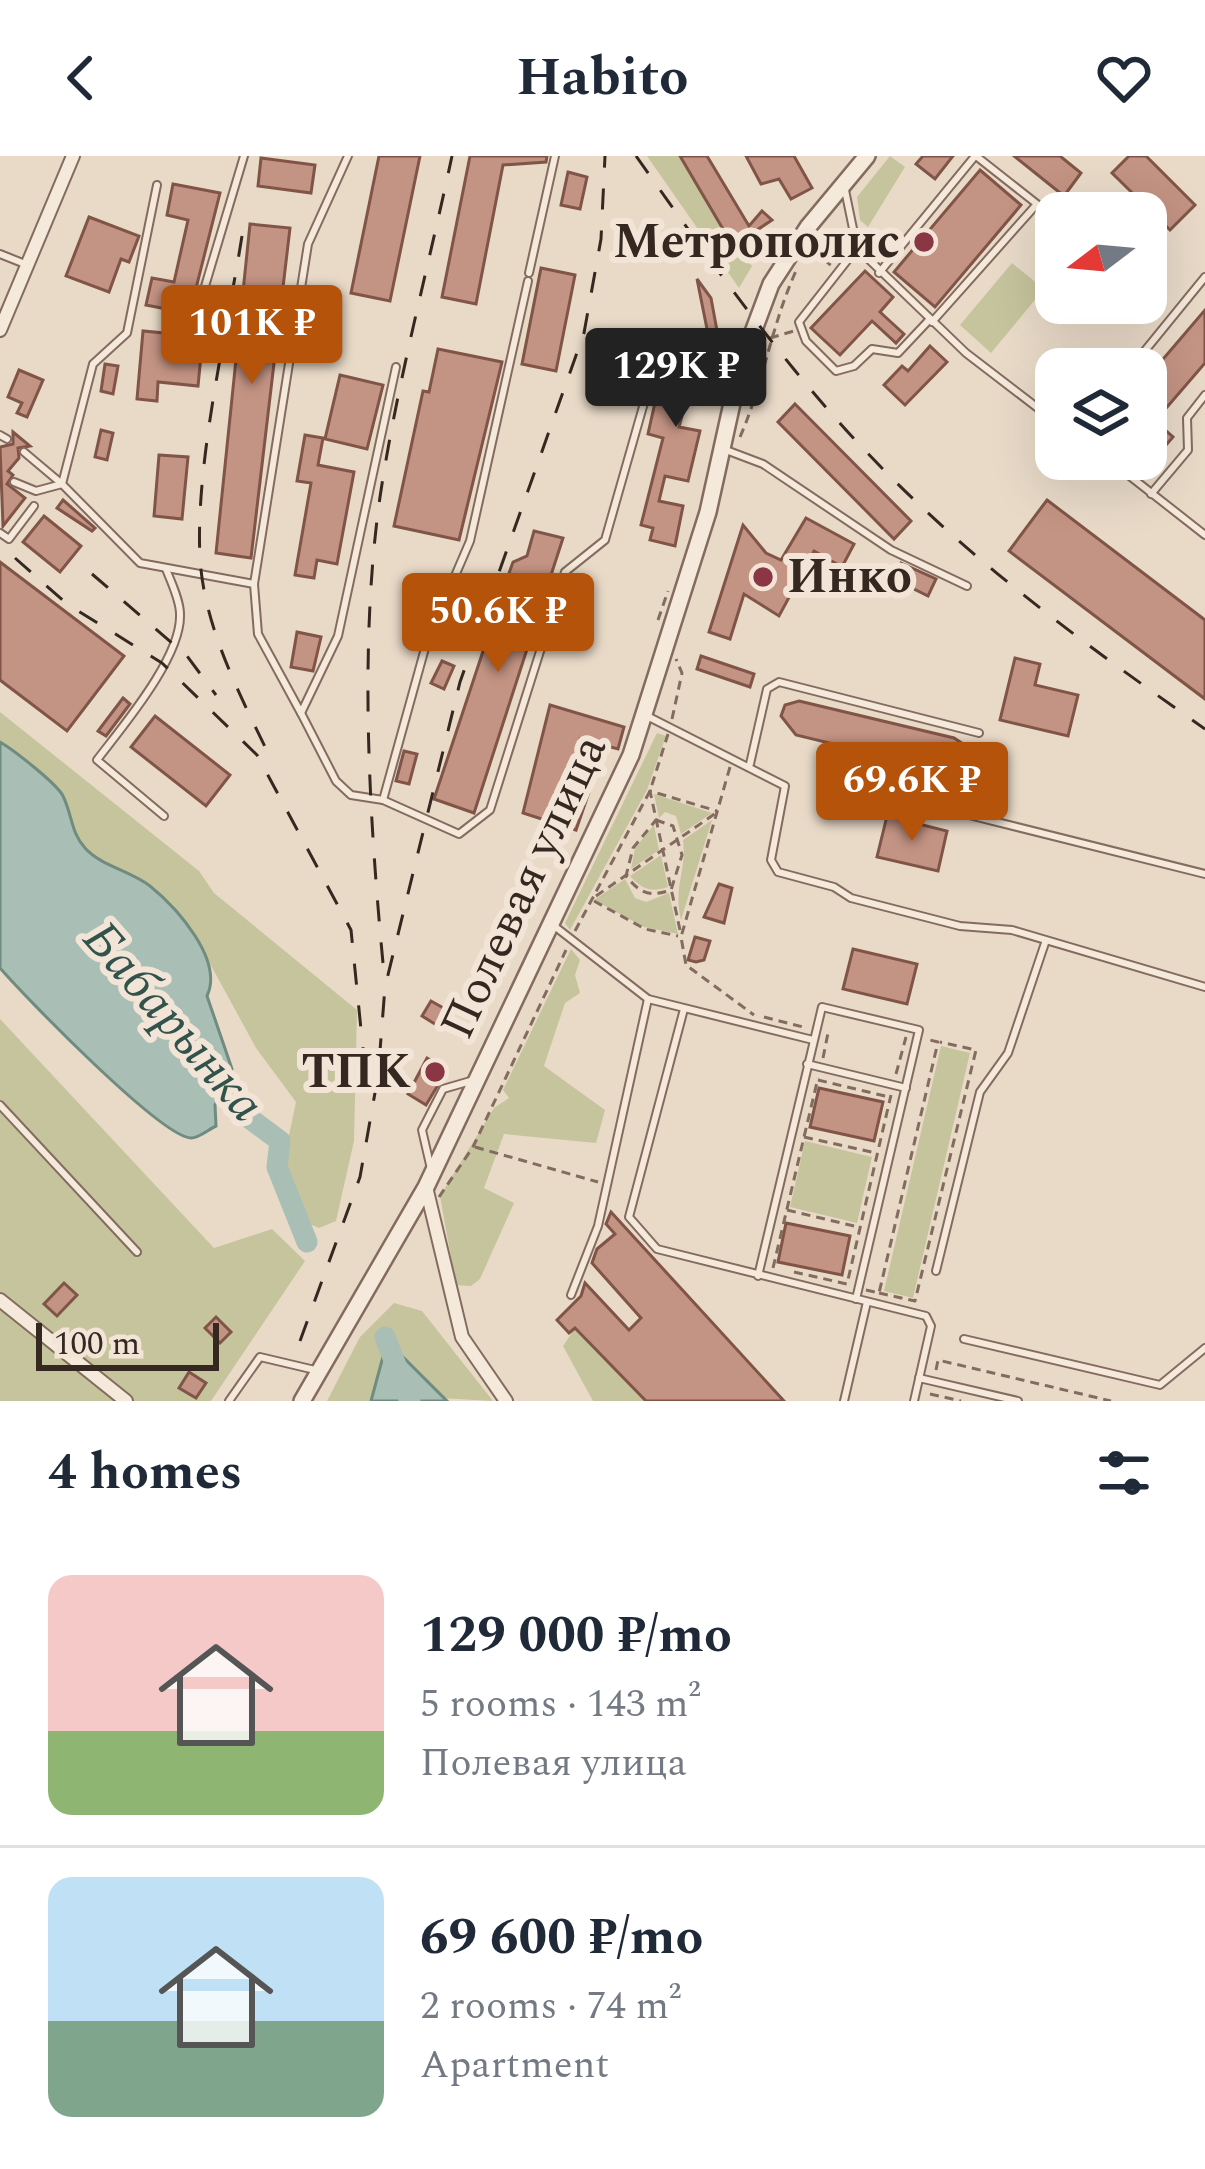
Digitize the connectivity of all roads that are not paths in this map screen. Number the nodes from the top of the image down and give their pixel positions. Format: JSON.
{"nodes":[{"id":1,"x":73,"y":156,"type":"edge"},
{"id":2,"x":244,"y":156,"type":"edge"},
{"id":3,"x":348,"y":156,"type":"edge"},
{"id":4,"x":555,"y":156,"type":"edge"},
{"id":5,"x":867,"y":156,"type":"edge"},
{"id":6,"x":975,"y":156,"type":"edge"},
{"id":7,"x":157,"y":184,"type":"dead end"},
{"id":8,"x":843,"y":185,"type":"junction"},
{"id":9,"x":857,"y":248,"type":"junction"},
{"id":10,"x":0,"y":254,"type":"edge"},
{"id":11,"x":29,"y":265,"type":"junction"},
{"id":12,"x":880,"y":273,"type":"junction"},
{"id":13,"x":1205,"y":277,"type":"edge"},
{"id":14,"x":197,"y":313,"type":"dead end"},
{"id":15,"x":931,"y":320,"type":"junction"},
{"id":16,"x":0,"y":330,"type":"edge"},
{"id":17,"x":1147,"y":348,"type":"edge"},
{"id":18,"x":609,"y":350,"type":"dead end"},
{"id":19,"x":396,"y":367,"type":"dead end"},
{"id":20,"x":1205,"y":395,"type":"edge"},
{"id":21,"x":1035,"y":405,"type":"edge"},
{"id":22,"x":722,"y":449,"type":"junction"},
{"id":23,"x":24,"y":452,"type":"dead end"},
{"id":24,"x":1134,"y":480,"type":"edge"},
{"id":25,"x":14,"y":482,"type":"dead end"},
{"id":26,"x":62,"y":484,"type":"junction"},
{"id":27,"x":1151,"y":494,"type":"junction"},
{"id":28,"x":34,"y":506,"type":"dead end"},
{"id":29,"x":0,"y":533,"type":"edge"},
{"id":30,"x":1205,"y":535,"type":"edge"},
{"id":31,"x":166,"y":569,"type":"junction"},
{"id":32,"x":254,"y":584,"type":"junction"},
{"id":33,"x":968,"y":586,"type":"dead end"},
{"id":34,"x":301,"y":713,"type":"junction"},
{"id":35,"x":646,"y":715,"type":"junction"},
{"id":36,"x":979,"y":733,"type":"dead end"},
{"id":37,"x":974,"y":753,"type":"dead end"},
{"id":38,"x":750,"y":764,"type":"junction"},
{"id":39,"x":383,"y":800,"type":"junction"},
{"id":40,"x":164,"y":816,"type":"dead end"},
{"id":41,"x":1205,"y":874,"type":"edge"},
{"id":42,"x":552,"y":924,"type":"junction"},
{"id":43,"x":1045,"y":943,"type":"junction"},
{"id":44,"x":1205,"y":987,"type":"edge"},
{"id":45,"x":648,"y":998,"type":"junction"},
{"id":46,"x":684,"y":1009,"type":"junction"},
{"id":47,"x":813,"y":1040,"type":"junction"},
{"id":48,"x":807,"y":1064,"type":"junction"},
{"id":49,"x":478,"y":1078,"type":"junction"},
{"id":50,"x":906,"y":1088,"type":"junction"},
{"id":51,"x":0,"y":1105,"type":"edge"},
{"id":52,"x":429,"y":1180,"type":"junction"},
{"id":53,"x":137,"y":1252,"type":"dead end"},
{"id":54,"x":936,"y":1271,"type":"dead end"},
{"id":55,"x":758,"y":1276,"type":"junction"},
{"id":56,"x":571,"y":1295,"type":"dead end"},
{"id":57,"x":856,"y":1299,"type":"junction"},
{"id":58,"x":0,"y":1300,"type":"edge"},
{"id":59,"x":867,"y":1302,"type":"junction"},
{"id":60,"x":964,"y":1339,"type":"dead end"},
{"id":61,"x":1205,"y":1348,"type":"edge"},
{"id":62,"x":319,"y":1371,"type":"junction"},
{"id":63,"x":920,"y":1378,"type":"junction"},
{"id":64,"x":126,"y":1401,"type":"edge"},
{"id":65,"x":229,"y":1401,"type":"edge"},
{"id":66,"x":302,"y":1401,"type":"edge"},
{"id":67,"x":506,"y":1401,"type":"edge"},
{"id":68,"x":844,"y":1401,"type":"edge"},
{"id":69,"x":914,"y":1401,"type":"edge"},
{"id":70,"x":1018,"y":1401,"type":"edge"}],
"edges":[{"from":1,"to":11,"type":"street"},
{"from":2,"to":14,"type":"lane"},
{"from":3,"to":32,"type":"lane"},
{"from":4,"to":39,"type":"lane"},
{"from":5,"to":8,"type":"street","name":"Полевая улица"},
{"from":6,"to":12,"type":"lane"},
{"from":6,"to":15,"type":"lane"},
{"from":7,"to":26,"type":"lane"},
{"from":8,"to":9,"type":"lane"},
{"from":8,"to":22,"type":"street","name":"Полевая улица"},
{"from":9,"to":12,"type":"lane"},
{"from":9,"to":15,"type":"lane"},
{"from":10,"to":11,"type":"lane"},
{"from":11,"to":16,"type":"street"},
{"from":12,"to":15,"type":"lane"},
{"from":13,"to":17,"type":"lane"},
{"from":15,"to":21,"type":"lane"},
{"from":18,"to":39,"type":"lane"},
{"from":19,"to":34,"type":"lane"},
{"from":20,"to":27,"type":"lane"},
{"from":22,"to":33,"type":"lane"},
{"from":22,"to":35,"type":"street","name":"Полевая улица"},
{"from":23,"to":26,"type":"lane"},
{"from":24,"to":27,"type":"lane"},
{"from":25,"to":26,"type":"lane"},
{"from":26,"to":31,"type":"lane"},
{"from":27,"to":30,"type":"lane"},
{"from":28,"to":29,"type":"lane"},
{"from":31,"to":32,"type":"lane"},
{"from":31,"to":40,"type":"lane"},
{"from":32,"to":34,"type":"lane"},
{"from":34,"to":39,"type":"lane"},
{"from":35,"to":38,"type":"lane"},
{"from":35,"to":42,"type":"street","name":"Полевая улица"},
{"from":36,"to":38,"type":"lane"},
{"from":37,"to":41,"type":"lane"},
{"from":38,"to":43,"type":"lane"},
{"from":42,"to":45,"type":"lane"},
{"from":42,"to":49,"type":"street","name":"Полевая улица"},
{"from":43,"to":44,"type":"lane"},
{"from":43,"to":54,"type":"lane"},
{"from":45,"to":46,"type":"lane"},
{"from":45,"to":56,"type":"lane"},
{"from":46,"to":47,"type":"lane"},
{"from":46,"to":55,"type":"lane"},
{"from":47,"to":48,"type":"lane"},
{"from":47,"to":50,"type":"lane"},
{"from":48,"to":50,"type":"lane"},
{"from":48,"to":55,"type":"lane"},
{"from":49,"to":52,"type":"street","name":"Полевая улица"},
{"from":49,"to":52,"type":"lane"},
{"from":50,"to":57,"type":"lane"},
{"from":51,"to":53,"type":"lane"},
{"from":52,"to":62,"type":"street","name":"Полевая улица"},
{"from":52,"to":67,"type":"street"},
{"from":55,"to":57,"type":"lane"},
{"from":57,"to":59,"type":"lane"},
{"from":58,"to":64,"type":"street"},
{"from":59,"to":63,"type":"lane"},
{"from":59,"to":68,"type":"lane"},
{"from":60,"to":61,"type":"lane"},
{"from":62,"to":65,"type":"lane"},
{"from":62,"to":66,"type":"street","name":"Полевая улица"},
{"from":63,"to":69,"type":"lane"},
{"from":63,"to":70,"type":"lane"}]}
